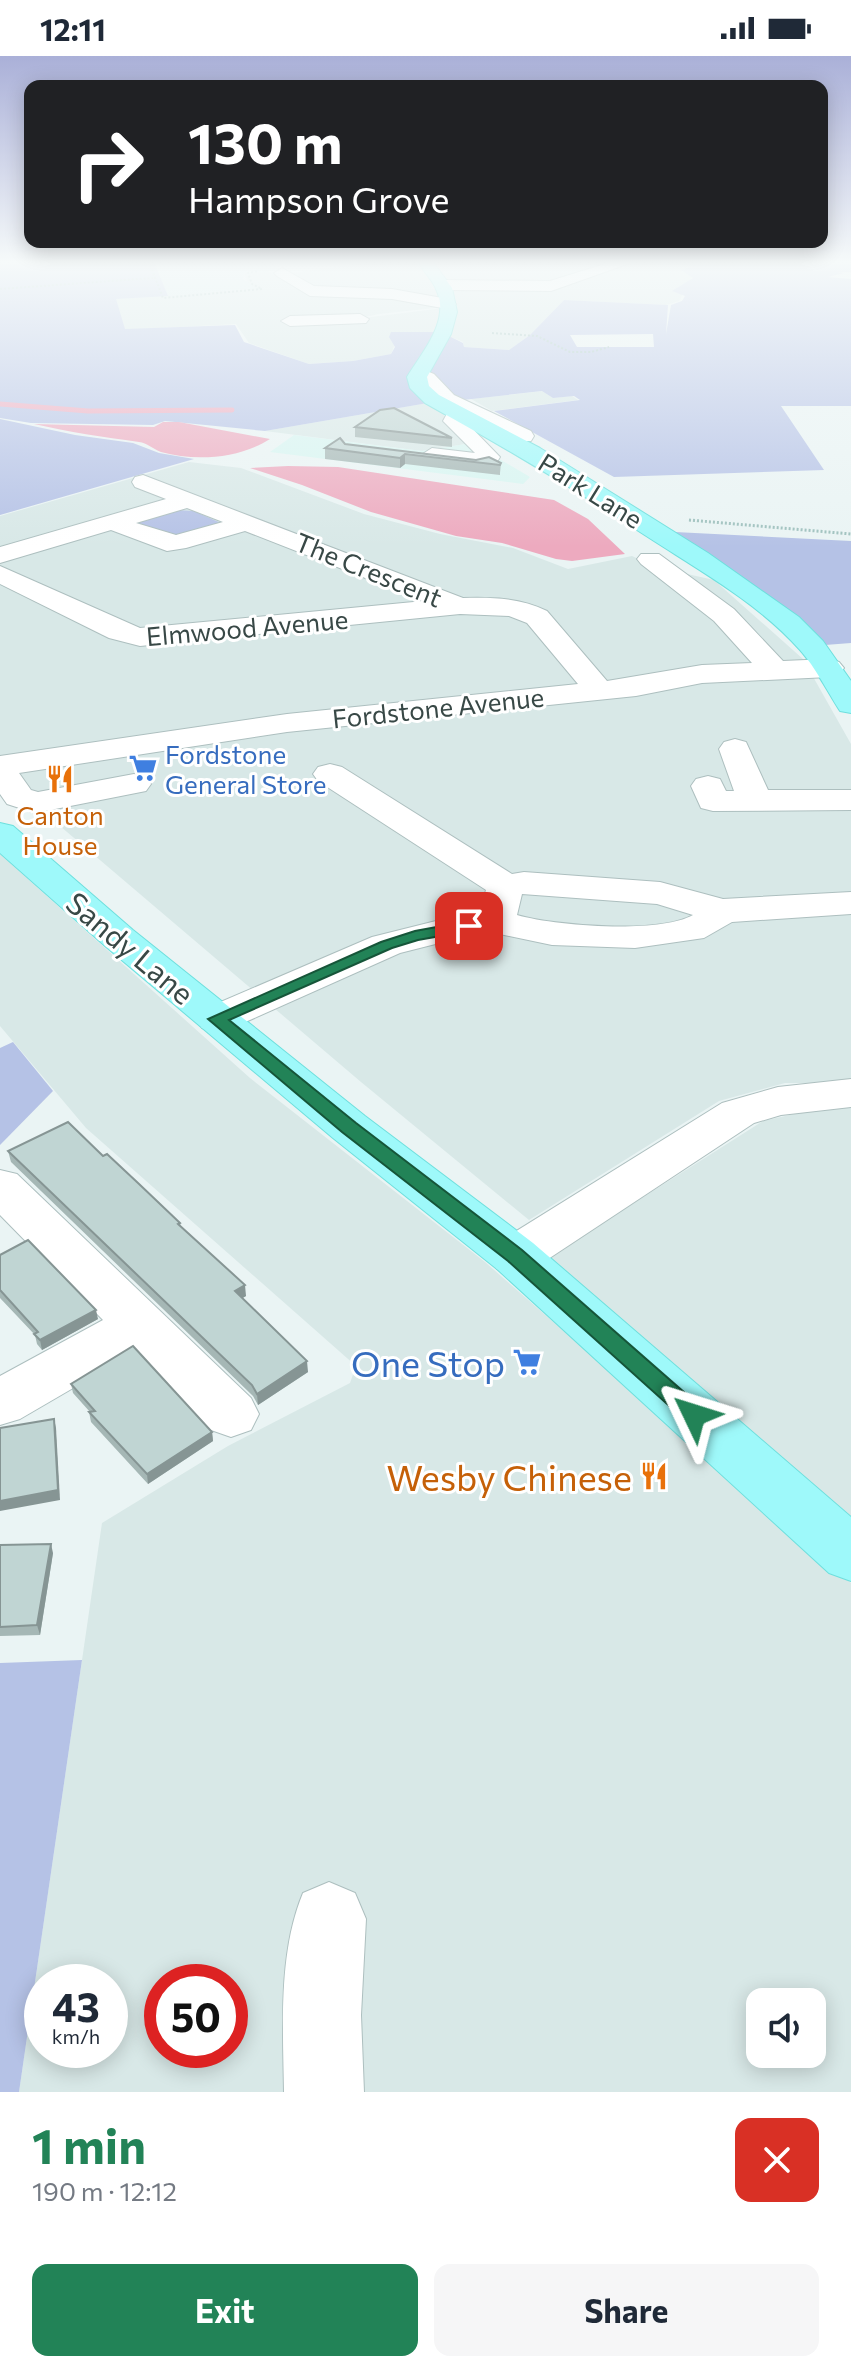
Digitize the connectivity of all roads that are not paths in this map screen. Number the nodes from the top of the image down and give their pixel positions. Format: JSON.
{"nodes":[{"id":1,"x":429,"y":357,"type":"edge"},
{"id":2,"x":419,"y":374,"type":"junction"},
{"id":3,"x":456,"y":413,"type":"junction"},
{"id":4,"x":523,"y":436,"type":"dead end"},
{"id":5,"x":410,"y":453,"type":"edge"},
{"id":6,"x":143,"y":482,"type":"dead end"},
{"id":7,"x":188,"y":500,"type":"junction"},
{"id":8,"x":111,"y":522,"type":"junction"},
{"id":9,"x":248,"y":522,"type":"junction"},
{"id":10,"x":0,"y":555,"type":"edge"},
{"id":11,"x":650,"y":559,"type":"dead end"},
{"id":12,"x":0,"y":574,"type":"edge"},
{"id":13,"x":460,"y":606,"type":"junction"},
{"id":14,"x":829,"y":668,"type":"junction"},
{"id":15,"x":775,"y":670,"type":"junction"},
{"id":16,"x":599,"y":690,"type":"junction"},
{"id":17,"x":851,"y":704,"type":"edge"},
{"id":18,"x":735,"y":749,"type":"dead end"},
{"id":19,"x":0,"y":767,"type":"edge"},
{"id":20,"x":330,"y":774,"type":"dead end"},
{"id":21,"x":134,"y":784,"type":"dead end"},
{"id":22,"x":708,"y":786,"type":"dead end"},
{"id":23,"x":851,"y":800,"type":"edge"},
{"id":24,"x":755,"y":801,"type":"junction"},
{"id":25,"x":0,"y":834,"type":"edge"},
{"id":26,"x":851,"y":903,"type":"edge"},
{"id":27,"x":501,"y":904,"type":"junction"},
{"id":28,"x":217,"y":1019,"type":"junction"},
{"id":29,"x":851,"y":1093,"type":"edge"},
{"id":30,"x":0,"y":1186,"type":"edge"},
{"id":31,"x":515,"y":1256,"type":"junction"},
{"id":32,"x":140,"y":1324,"type":"junction"},
{"id":33,"x":0,"y":1403,"type":"edge"},
{"id":34,"x":231,"y":1414,"type":"dead end"},
{"id":35,"x":851,"y":1554,"type":"edge"},
{"id":36,"x":329,"y":1919,"type":"dead end"},
{"id":37,"x":324,"y":2092,"type":"edge"}],
"edges":[{"from":1,"to":2,"type":"main road"},
{"from":2,"to":3,"type":"main road","name":"Park Lane"},
{"from":2,"to":4,"type":"street"},
{"from":3,"to":5,"type":"street"},
{"from":3,"to":14,"type":"main road","name":"Park Lane"},
{"from":6,"to":7,"type":"street","name":"The Crescent"},
{"from":7,"to":8,"type":"street"},
{"from":7,"to":9,"type":"street","name":"The Crescent"},
{"from":8,"to":9,"type":"street"},
{"from":8,"to":10,"type":"street"},
{"from":9,"to":13,"type":"street","name":"The Crescent"},
{"from":11,"to":15,"type":"street","name":"Park Lane"},
{"from":12,"to":13,"type":"street","name":"Elmwood Avenue"},
{"from":13,"to":16,"type":"street","name":"The Crescent"},
{"from":14,"to":15,"type":"street","name":"Fordstone Avenue"},
{"from":14,"to":17,"type":"main road","name":"Park Lane"},
{"from":15,"to":16,"type":"street","name":"Fordstone Avenue"},
{"from":16,"to":19,"type":"street","name":"Fordstone Avenue"},
{"from":18,"to":24,"type":"street"},
{"from":19,"to":21,"type":"street"},
{"from":20,"to":27,"type":"street"},
{"from":22,"to":24,"type":"street"},
{"from":23,"to":24,"type":"street"},
{"from":25,"to":28,"type":"main road","name":"Sandy Lane"},
{"from":26,"to":27,"type":"street"},
{"from":27,"to":28,"type":"street"},
{"from":28,"to":31,"type":"main road","name":"Sandy Lane"},
{"from":29,"to":31,"type":"street"},
{"from":30,"to":32,"type":"street"},
{"from":31,"to":35,"type":"main road","name":"Sandy Lane"},
{"from":32,"to":33,"type":"street"},
{"from":32,"to":34,"type":"street"},
{"from":36,"to":37,"type":"street"}]}
